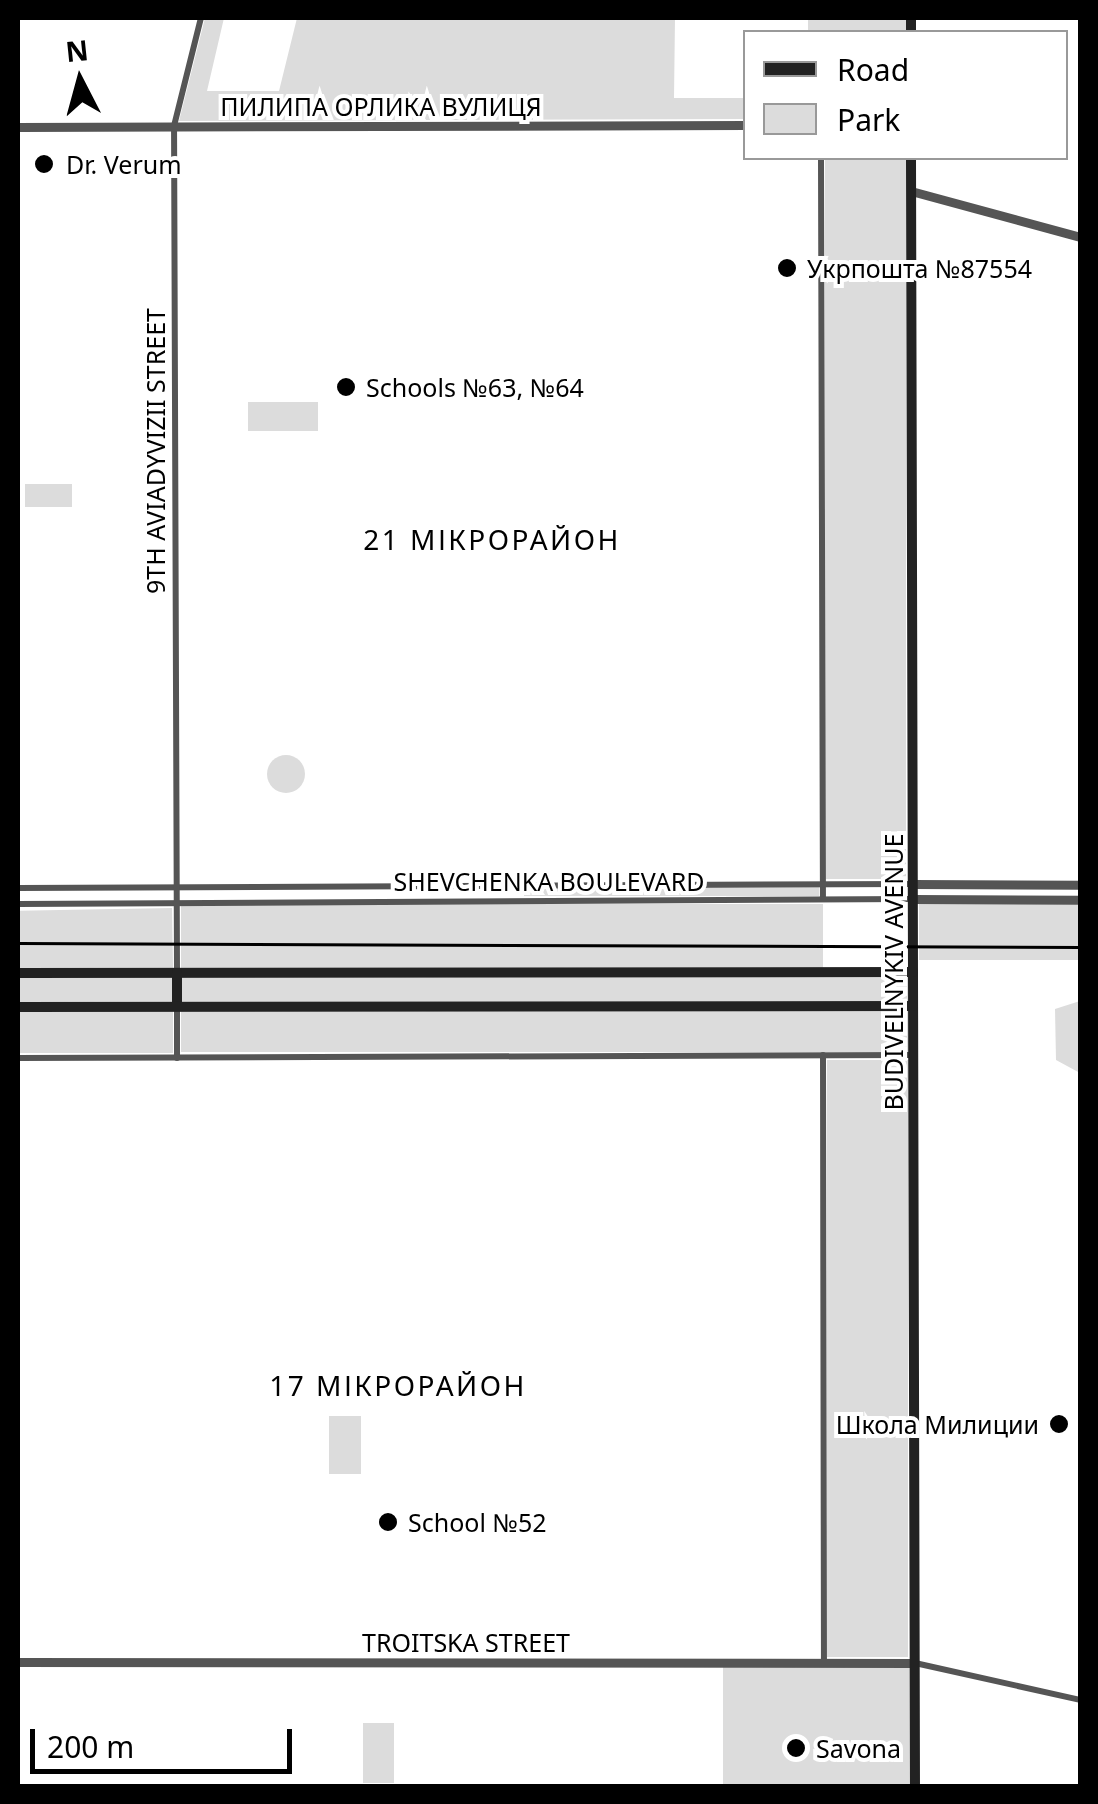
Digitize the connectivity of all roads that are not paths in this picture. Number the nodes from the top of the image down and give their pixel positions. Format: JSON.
{"nodes":[{"id":1,"x":200,"y":18,"type":"edge"},
{"id":2,"x":743,"y":124,"type":"edge"},
{"id":3,"x":174,"y":126,"type":"junction"},
{"id":4,"x":18,"y":127,"type":"edge"},
{"id":5,"x":821,"y":160,"type":"edge"},
{"id":6,"x":911,"y":160,"type":"edge"},
{"id":7,"x":911,"y":192,"type":"junction"},
{"id":8,"x":1080,"y":237,"type":"edge"},
{"id":9,"x":822,"y":884,"type":"junction"},
{"id":10,"x":913,"y":884,"type":"junction"},
{"id":11,"x":1080,"y":885,"type":"edge"},
{"id":12,"x":18,"y":888,"type":"edge"},
{"id":13,"x":176,"y":888,"type":"junction"},
{"id":14,"x":343,"y":888,"type":"junction"},
{"id":15,"x":823,"y":899,"type":"junction"},
{"id":16,"x":913,"y":899,"type":"junction"},
{"id":17,"x":1080,"y":900,"type":"edge"},
{"id":18,"x":344,"y":903,"type":"junction"},
{"id":19,"x":18,"y":904,"type":"edge"},
{"id":20,"x":176,"y":904,"type":"junction"},
{"id":21,"x":913,"y":972,"type":"junction"},
{"id":22,"x":18,"y":973,"type":"edge"},
{"id":23,"x":177,"y":973,"type":"junction"},
{"id":24,"x":18,"y":1006,"type":"edge"},
{"id":25,"x":177,"y":1006,"type":"junction"},
{"id":26,"x":913,"y":1006,"type":"junction"},
{"id":27,"x":913,"y":1054,"type":"junction"},
{"id":28,"x":823,"y":1055,"type":"junction"},
{"id":29,"x":18,"y":1058,"type":"edge"},
{"id":30,"x":177,"y":1058,"type":"junction"},
{"id":31,"x":18,"y":1662,"type":"edge"},
{"id":32,"x":824,"y":1663,"type":"junction"},
{"id":33,"x":915,"y":1663,"type":"junction"},
{"id":34,"x":1080,"y":1700,"type":"edge"},
{"id":35,"x":915,"y":1786,"type":"edge"}],
"edges":[{"from":1,"to":3,"type":"street","name":"9TH AVIADYVIZII STREET"},
{"from":2,"to":3,"type":"street","name":"ПИЛИПА ОРЛИКА ВУЛИЦЯ"},
{"from":3,"to":4,"type":"street","name":"ПИЛИПА ОРЛИКА ВУЛИЦЯ"},
{"from":3,"to":13,"type":"street","name":"9TH AVIADYVIZII STREET"},
{"from":5,"to":9,"type":"street"},
{"from":6,"to":7,"type":"main road","name":"BUDIVELNYKIV AVENUE"},
{"from":7,"to":8,"type":"street"},
{"from":7,"to":10,"type":"main road","name":"BUDIVELNYKIV AVENUE"},
{"from":9,"to":10,"type":"street","name":"SHEVCHENKA BOULEVARD"},
{"from":9,"to":14,"type":"street","name":"SHEVCHENKA BOULEVARD"},
{"from":9,"to":15,"type":"street"},
{"from":10,"to":11,"type":"street","name":"SHEVCHENKA BOULEVARD"},
{"from":10,"to":16,"type":"main road","name":"BUDIVELNYKIV AVENUE"},
{"from":12,"to":13,"type":"street","name":"SHEVCHENKA BOULEVARD"},
{"from":13,"to":14,"type":"street","name":"SHEVCHENKA BOULEVARD"},
{"from":13,"to":20,"type":"street","name":"9TH AVIADYVIZII STREET"},
{"from":14,"to":18,"type":"street"},
{"from":15,"to":16,"type":"street","name":"SHEVCHENKA BOULEVARD"},
{"from":15,"to":18,"type":"street","name":"SHEVCHENKA BOULEVARD"},
{"from":16,"to":17,"type":"street","name":"SHEVCHENKA BOULEVARD"},
{"from":16,"to":21,"type":"main road","name":"BUDIVELNYKIV AVENUE"},
{"from":18,"to":20,"type":"street","name":"SHEVCHENKA BOULEVARD"},
{"from":19,"to":20,"type":"street","name":"SHEVCHENKA BOULEVARD"},
{"from":20,"to":23,"type":"street","name":"9TH AVIADYVIZII STREET"},
{"from":21,"to":23,"type":"main road"},
{"from":21,"to":26,"type":"main road","name":"BUDIVELNYKIV AVENUE"},
{"from":22,"to":23,"type":"main road"},
{"from":23,"to":25,"type":"main road"},
{"from":24,"to":25,"type":"main road"},
{"from":25,"to":26,"type":"main road"},
{"from":25,"to":30,"type":"street"},
{"from":26,"to":27,"type":"main road","name":"BUDIVELNYKIV AVENUE"},
{"from":27,"to":28,"type":"street"},
{"from":27,"to":33,"type":"main road","name":"BUDIVELNYKIV AVENUE"},
{"from":28,"to":30,"type":"street"},
{"from":28,"to":32,"type":"street"},
{"from":29,"to":30,"type":"street"},
{"from":31,"to":32,"type":"street","name":"TROITSKA STREET"},
{"from":32,"to":33,"type":"street","name":"TROITSKA STREET"},
{"from":33,"to":34,"type":"street"},
{"from":33,"to":35,"type":"main road","name":"BUDIVELNYKIV AVENUE"}]}
